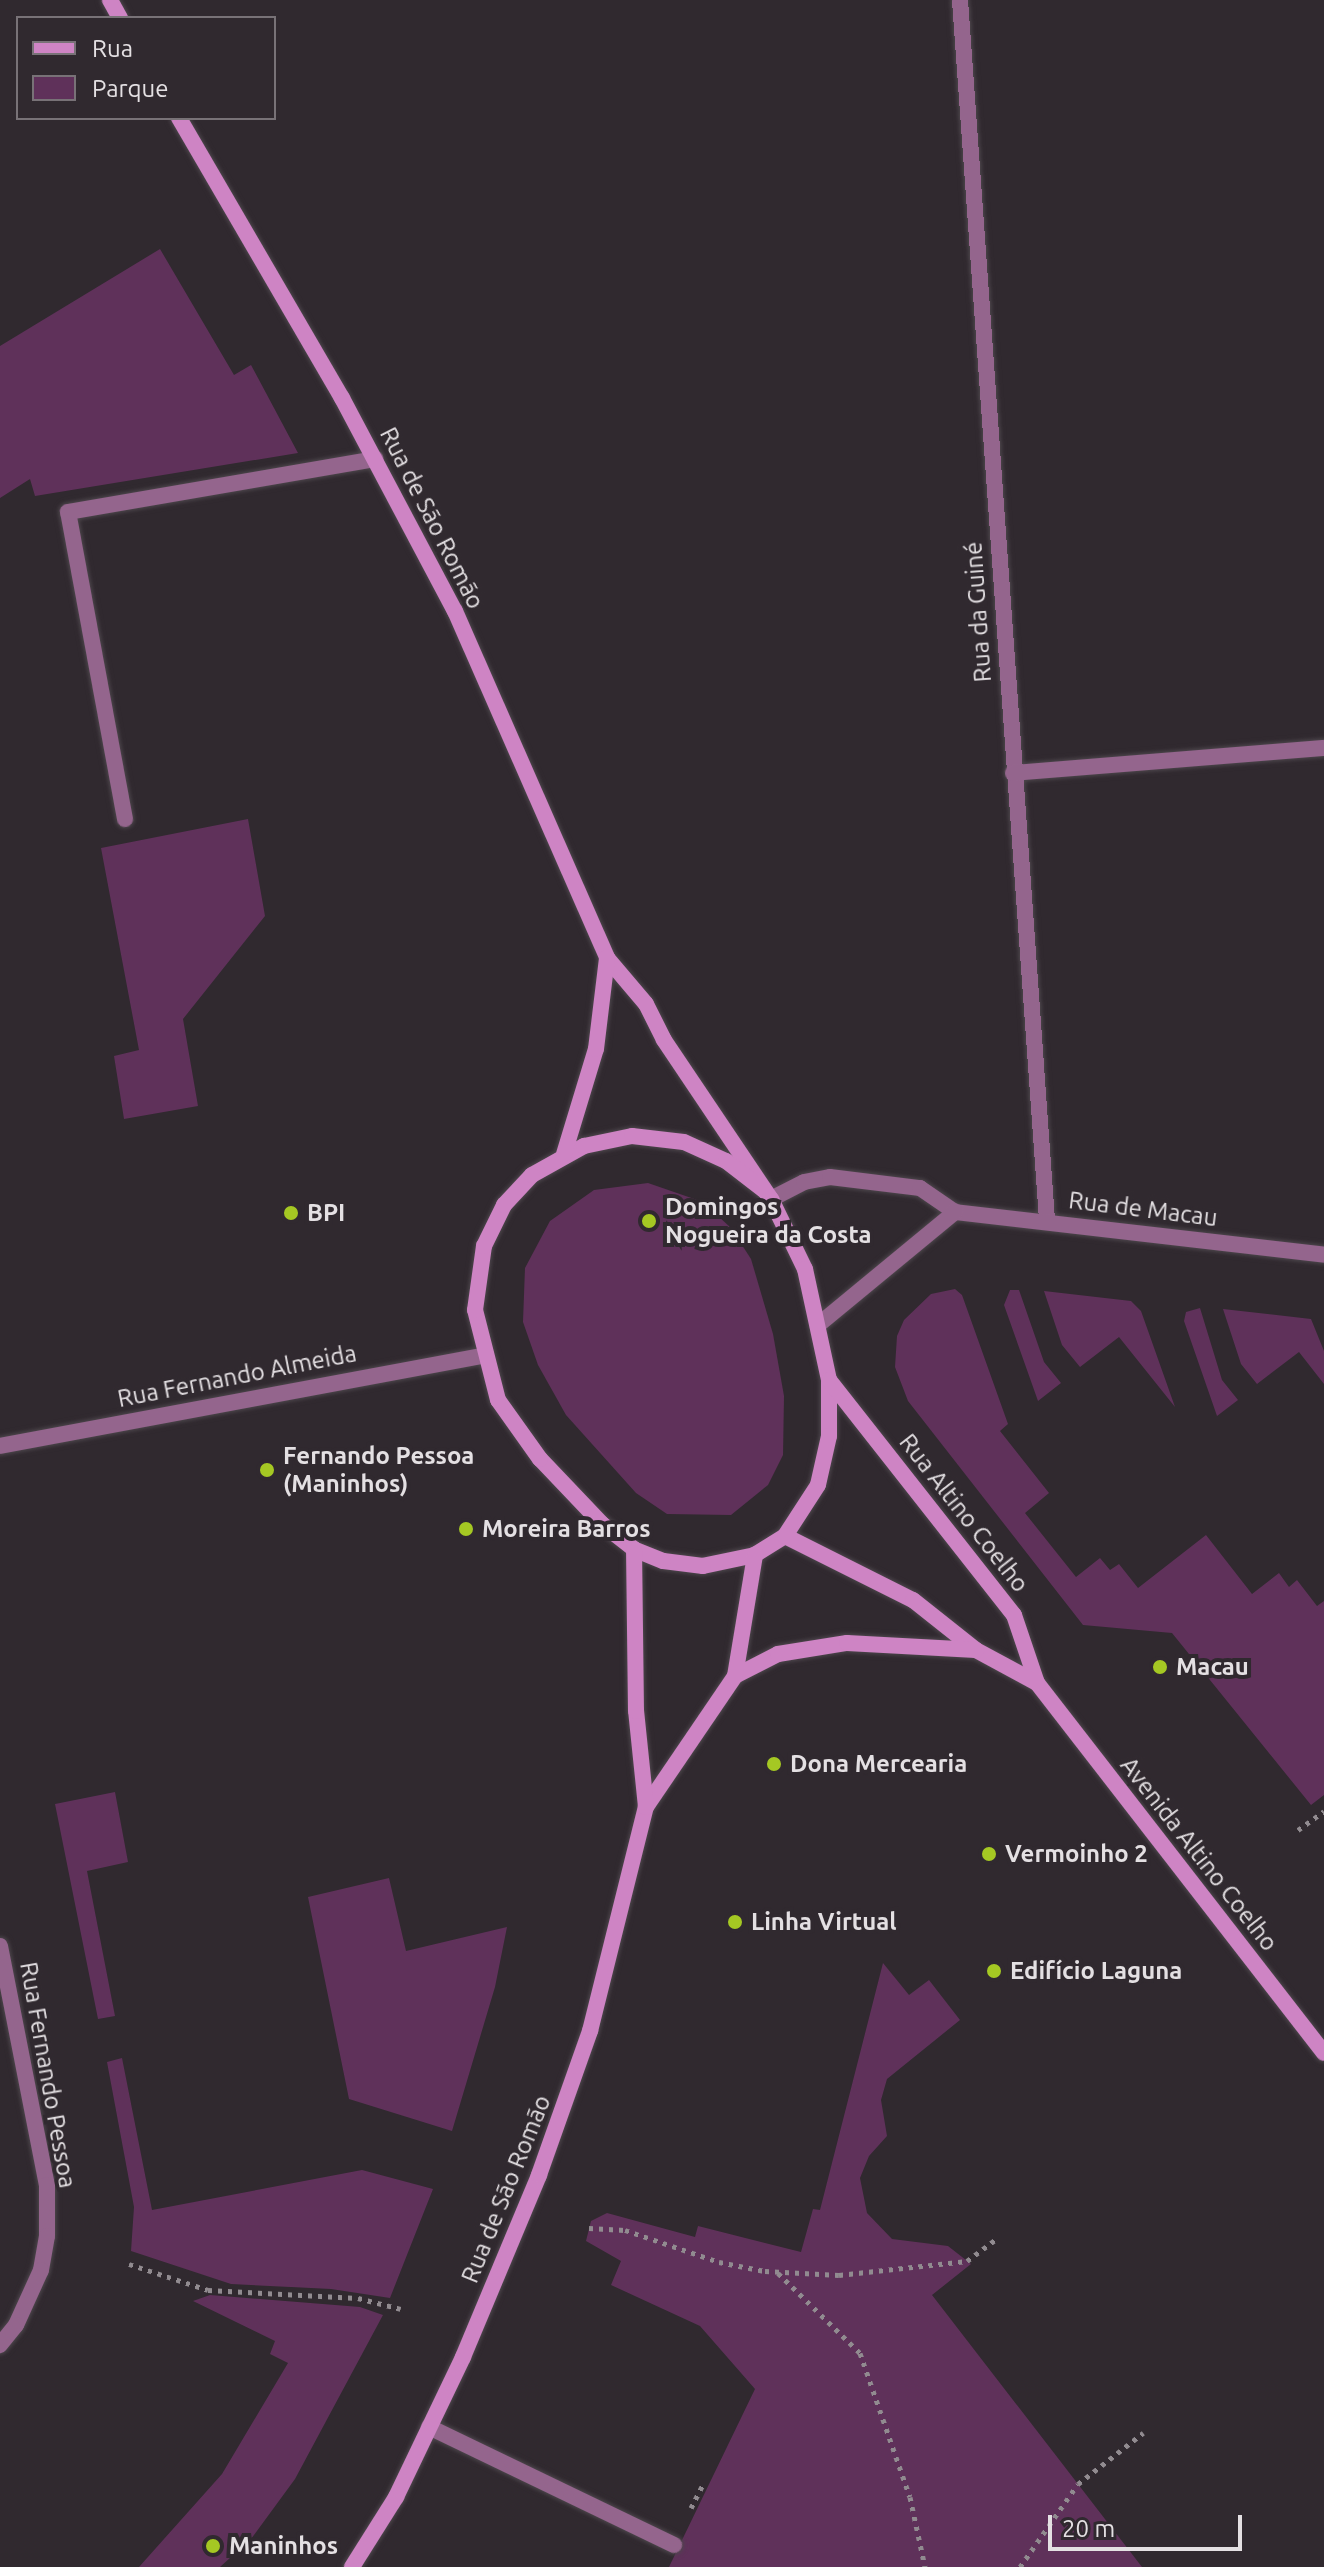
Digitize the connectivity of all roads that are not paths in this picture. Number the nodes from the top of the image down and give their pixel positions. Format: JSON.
{"nodes":[{"id":1,"x":960,"y":0,"type":"edge"},
{"id":2,"x":180,"y":120,"type":"edge"},
{"id":3,"x":375,"y":459,"type":"junction"},
{"id":4,"x":1324,"y":748,"type":"edge"},
{"id":5,"x":1013,"y":773,"type":"junction"},
{"id":6,"x":125,"y":819,"type":"dead end"},
{"id":7,"x":607,"y":958,"type":"junction"},
{"id":8,"x":564,"y":1154,"type":"junction"},
{"id":9,"x":768,"y":1195,"type":"junction"},
{"id":10,"x":955,"y":1212,"type":"junction"},
{"id":11,"x":1047,"y":1221,"type":"junction"},
{"id":12,"x":1324,"y":1255,"type":"edge"},
{"id":13,"x":818,"y":1325,"type":"junction"},
{"id":14,"x":484,"y":1355,"type":"junction"},
{"id":15,"x":829,"y":1380,"type":"junction"},
{"id":16,"x":0,"y":1446,"type":"edge"},
{"id":17,"x":785,"y":1536,"type":"junction"},
{"id":18,"x":634,"y":1549,"type":"junction"},
{"id":19,"x":755,"y":1555,"type":"junction"},
{"id":20,"x":976,"y":1650,"type":"junction"},
{"id":21,"x":735,"y":1676,"type":"junction"},
{"id":22,"x":1037,"y":1683,"type":"junction"},
{"id":23,"x":646,"y":1807,"type":"junction"},
{"id":24,"x":0,"y":1946,"type":"edge"},
{"id":25,"x":1324,"y":2053,"type":"edge"},
{"id":26,"x":0,"y":2345,"type":"edge"},
{"id":27,"x":429,"y":2427,"type":"junction"},
{"id":28,"x":674,"y":2545,"type":"dead end"},
{"id":29,"x":352,"y":2567,"type":"edge"}],
"edges":[{"from":1,"to":5,"type":"street","name":"Rua da Guiné"},
{"from":2,"to":3,"type":"main road","name":"Rua de São Romão"},
{"from":3,"to":6,"type":"street"},
{"from":3,"to":7,"type":"main road","name":"Rua de São Romão"},
{"from":4,"to":5,"type":"street"},
{"from":5,"to":11,"type":"street","name":"Rua da Guiné"},
{"from":7,"to":8,"type":"main road"},
{"from":7,"to":9,"type":"main road","name":"Rua de São Romão"},
{"from":8,"to":9,"type":"main road","name":"Rua de São Romão"},
{"from":8,"to":14,"type":"main road","name":"Rua de São Romão"},
{"from":9,"to":10,"type":"street","name":"Rua de Macau"},
{"from":9,"to":13,"type":"main road","name":"Rua de São Romão"},
{"from":10,"to":11,"type":"street","name":"Rua de Macau"},
{"from":10,"to":13,"type":"street"},
{"from":11,"to":12,"type":"street","name":"Rua de Macau"},
{"from":13,"to":15,"type":"main road","name":"Rua de São Romão"},
{"from":14,"to":16,"type":"street","name":"Rua Fernando Almeida"},
{"from":14,"to":18,"type":"main road","name":"Rua de São Romão"},
{"from":15,"to":17,"type":"main road","name":"Rua de São Romão"},
{"from":15,"to":22,"type":"main road","name":"Rua Altino Coelho"},
{"from":17,"to":19,"type":"main road","name":"Rua de São Romão"},
{"from":17,"to":20,"type":"main road"},
{"from":18,"to":19,"type":"main road","name":"Rua de São Romão"},
{"from":18,"to":23,"type":"main road","name":"Rua de São Romão"},
{"from":19,"to":21,"type":"main road","name":"Rua de São Romão"},
{"from":20,"to":21,"type":"main road"},
{"from":20,"to":22,"type":"main road"},
{"from":21,"to":23,"type":"main road","name":"Rua de São Romão"},
{"from":22,"to":25,"type":"main road","name":"Avenida Altino Coelho"},
{"from":23,"to":27,"type":"main road","name":"Rua de São Romão"},
{"from":24,"to":26,"type":"street","name":"Rua Fernando Pessoa"},
{"from":27,"to":28,"type":"street"},
{"from":27,"to":29,"type":"main road","name":"Rua de São Romão"}]}
